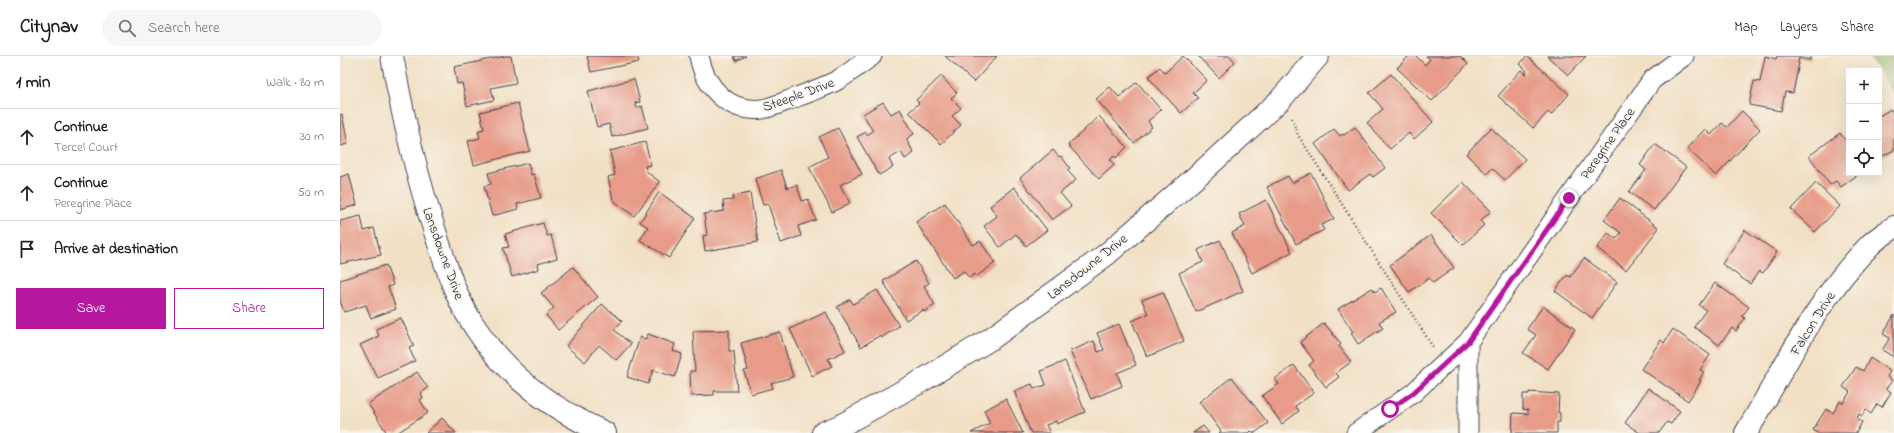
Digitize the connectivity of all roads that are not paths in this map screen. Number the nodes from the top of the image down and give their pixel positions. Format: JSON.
{"nodes":[{"id":1,"x":392,"y":56,"type":"edge"},
{"id":2,"x":699,"y":56,"type":"edge"},
{"id":3,"x":872,"y":56,"type":"edge"},
{"id":4,"x":1318,"y":56,"type":"edge"},
{"id":5,"x":1684,"y":56,"type":"edge"},
{"id":6,"x":1894,"y":227,"type":"edge"},
{"id":7,"x":1468,"y":342,"type":"junction"},
{"id":8,"x":605,"y":433,"type":"edge"},
{"id":9,"x":823,"y":433,"type":"edge"},
{"id":10,"x":1356,"y":433,"type":"edge"},
{"id":11,"x":1468,"y":433,"type":"edge"},
{"id":12,"x":1746,"y":433,"type":"edge"}],
"edges":[{"from":1,"to":8,"type":"street","name":"Lansdowne Drive"},
{"from":2,"to":3,"type":"street","name":"Steeple Drive"},
{"from":4,"to":9,"type":"street","name":"Lansdowne Drive"},
{"from":5,"to":7,"type":"street","name":"Peregrine Place"},
{"from":6,"to":12,"type":"street","name":"Falcon Drive"},
{"from":7,"to":10,"type":"street","name":"Peregrine Place"},
{"from":7,"to":11,"type":"street"}]}
